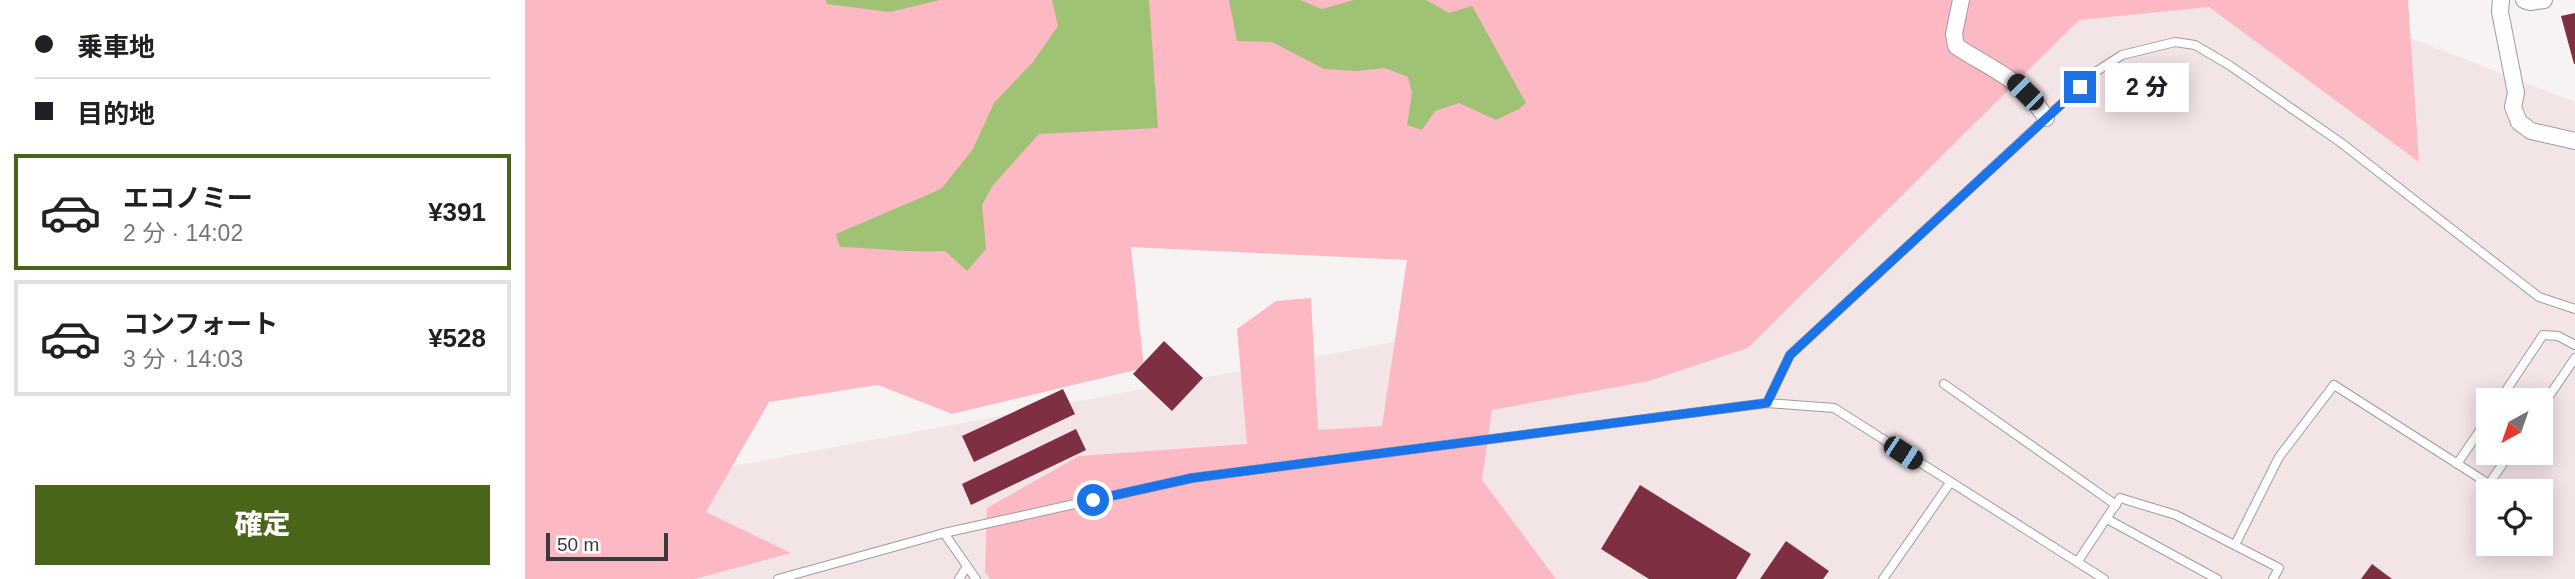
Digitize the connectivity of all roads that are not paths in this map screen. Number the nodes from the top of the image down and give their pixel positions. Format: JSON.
{"nodes":[{"id":1,"x":1961,"y":0,"type":"edge"},
{"id":2,"x":2501,"y":0,"type":"edge"},
{"id":3,"x":2524,"y":0,"type":"edge"},
{"id":4,"x":2544,"y":0,"type":"edge"},
{"id":5,"x":2046,"y":118,"type":"junction"},
{"id":6,"x":2575,"y":141,"type":"edge"},
{"id":7,"x":2575,"y":309,"type":"edge"},
{"id":8,"x":2575,"y":345,"type":"edge"},
{"id":9,"x":2575,"y":358,"type":"edge"},
{"id":10,"x":1944,"y":384,"type":"dead end"},
{"id":11,"x":2508,"y":388,"type":"edge"},
{"id":12,"x":2553,"y":390,"type":"edge"},
{"id":13,"x":1767,"y":403,"type":"junction"},
{"id":14,"x":2476,"y":436,"type":"edge"},
{"id":15,"x":2457,"y":464,"type":"junction"},
{"id":16,"x":2501,"y":466,"type":"edge"},
{"id":17,"x":1950,"y":483,"type":"junction"},
{"id":18,"x":2116,"y":505,"type":"junction"},
{"id":19,"x":2107,"y":519,"type":"junction"},
{"id":20,"x":944,"y":533,"type":"junction"},
{"id":21,"x":2235,"y":545,"type":"junction"},
{"id":22,"x":2078,"y":561,"type":"junction"},
{"id":23,"x":967,"y":566,"type":"junction"},
{"id":24,"x":778,"y":579,"type":"edge"},
{"id":25,"x":960,"y":579,"type":"edge"},
{"id":26,"x":976,"y":579,"type":"edge"},
{"id":27,"x":1883,"y":579,"type":"edge"},
{"id":28,"x":2104,"y":579,"type":"edge"},
{"id":29,"x":2217,"y":579,"type":"edge"},
{"id":30,"x":2273,"y":579,"type":"edge"}],
"edges":[{"from":1,"to":5,"type":"street"},
{"from":2,"to":6,"type":"street"},
{"from":3,"to":4,"type":"street"},
{"from":5,"to":7,"type":"lane"},
{"from":5,"to":13,"type":"lane"},
{"from":8,"to":11,"type":"lane"},
{"from":9,"to":12,"type":"lane"},
{"from":10,"to":18,"type":"lane"},
{"from":13,"to":17,"type":"lane"},
{"from":13,"to":20,"type":"lane"},
{"from":14,"to":15,"type":"lane"},
{"from":15,"to":16,"type":"lane"},
{"from":15,"to":21,"type":"lane"},
{"from":17,"to":22,"type":"lane"},
{"from":17,"to":27,"type":"lane"},
{"from":18,"to":19,"type":"lane"},
{"from":18,"to":21,"type":"lane"},
{"from":19,"to":22,"type":"lane"},
{"from":19,"to":29,"type":"lane"},
{"from":20,"to":23,"type":"lane"},
{"from":20,"to":24,"type":"lane"},
{"from":21,"to":30,"type":"lane"},
{"from":22,"to":28,"type":"lane"},
{"from":23,"to":25,"type":"lane"},
{"from":23,"to":26,"type":"lane"}]}
